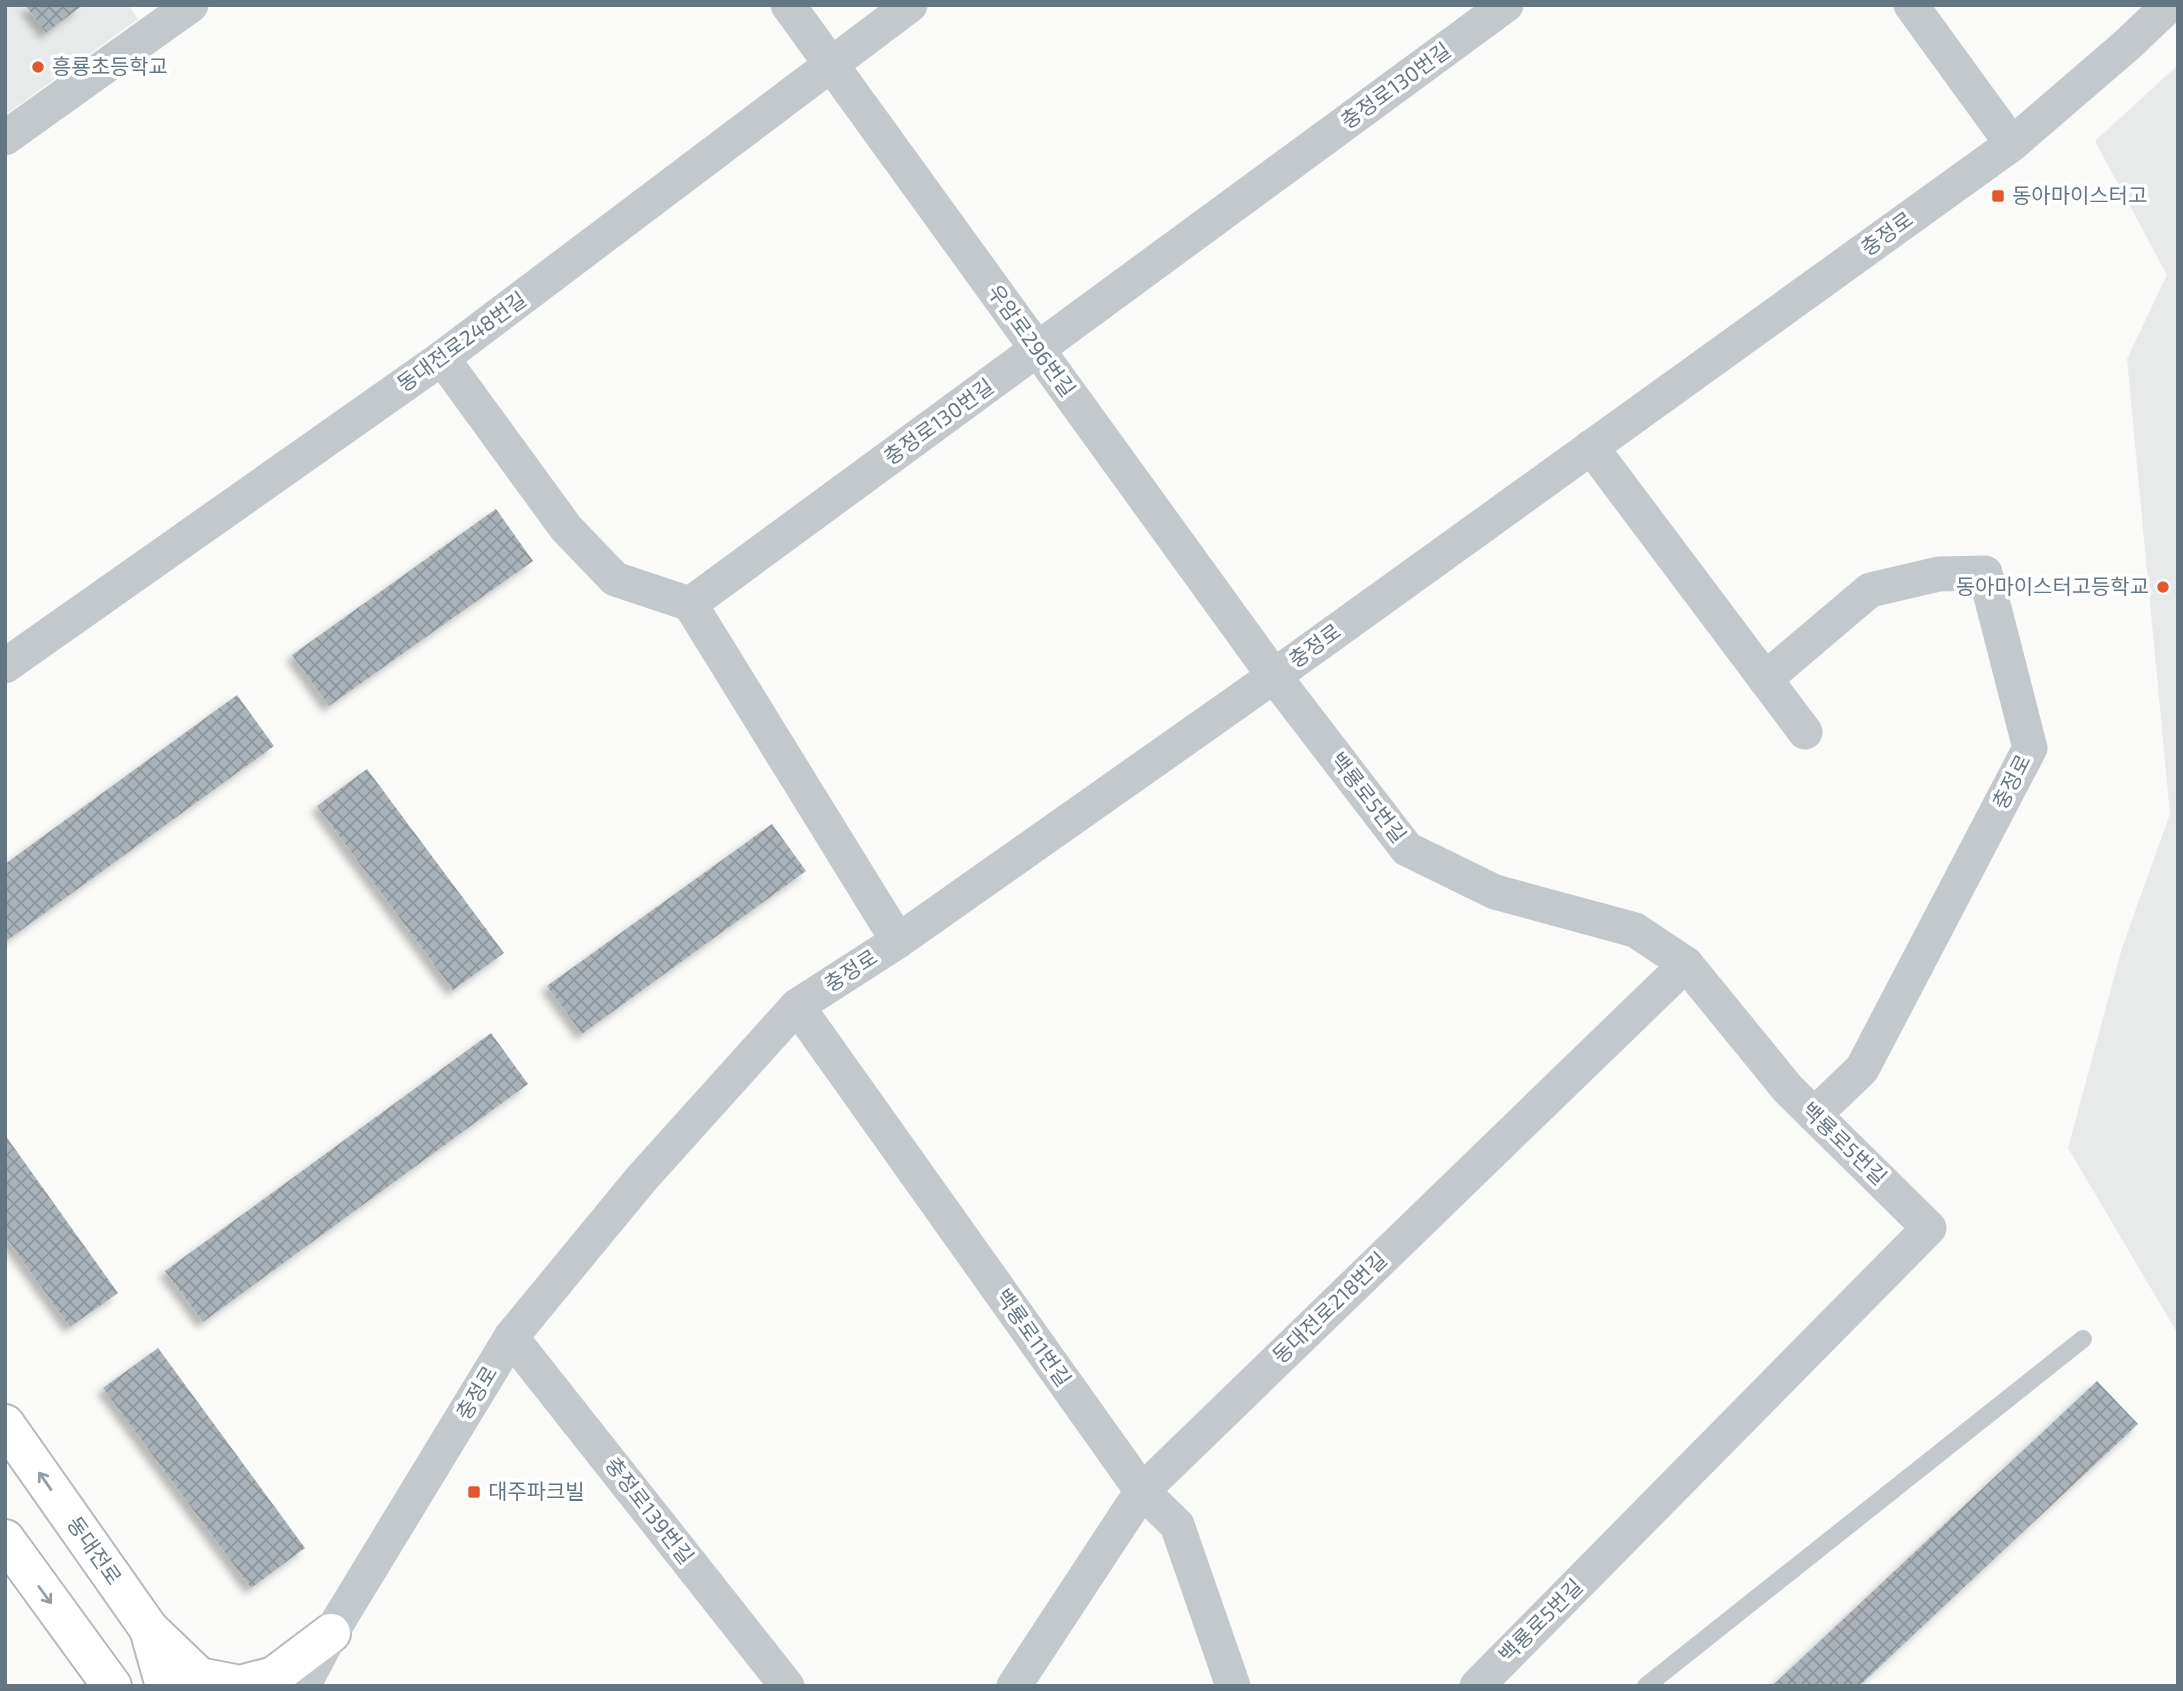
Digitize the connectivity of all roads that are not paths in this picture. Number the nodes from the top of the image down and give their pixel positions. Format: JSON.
{"nodes":[{"id":1,"x":788,"y":5,"type":"edge"},
{"id":2,"x":910,"y":5,"type":"edge"},
{"id":3,"x":1506,"y":5,"type":"edge"},
{"id":4,"x":1911,"y":5,"type":"edge"},
{"id":5,"x":2169,"y":5,"type":"edge"},
{"id":6,"x":189,"y":6,"type":"edge"},
{"id":7,"x":831,"y":64,"type":"junction"},
{"id":8,"x":5,"y":138,"type":"edge"},
{"id":9,"x":2012,"y":144,"type":"junction"},
{"id":10,"x":1038,"y":349,"type":"junction"},
{"id":11,"x":442,"y":358,"type":"junction"},
{"id":12,"x":1591,"y":447,"type":"junction"},
{"id":13,"x":690,"y":604,"type":"junction"},
{"id":14,"x":10,"y":650,"type":"edge"},
{"id":15,"x":1274,"y":676,"type":"junction"},
{"id":16,"x":1765,"y":679,"type":"junction"},
{"id":17,"x":1805,"y":732,"type":"dead end"},
{"id":18,"x":898,"y":940,"type":"junction"},
{"id":19,"x":1686,"y":964,"type":"junction"},
{"id":20,"x":797,"y":1006,"type":"junction"},
{"id":21,"x":1814,"y":1115,"type":"junction"},
{"id":22,"x":511,"y":1337,"type":"junction"},
{"id":23,"x":2083,"y":1339,"type":"dead end"},
{"id":24,"x":5,"y":1424,"type":"edge"},
{"id":25,"x":1142,"y":1491,"type":"junction"},
{"id":26,"x":5,"y":1539,"type":"edge"},
{"id":27,"x":149,"y":1629,"type":"junction"},
{"id":28,"x":331,"y":1633,"type":"junction"},
{"id":29,"x":112,"y":1686,"type":"edge"},
{"id":30,"x":165,"y":1686,"type":"edge"},
{"id":31,"x":303,"y":1686,"type":"edge"},
{"id":32,"x":788,"y":1686,"type":"edge"},
{"id":33,"x":1014,"y":1686,"type":"edge"},
{"id":34,"x":1233,"y":1686,"type":"edge"},
{"id":35,"x":1477,"y":1686,"type":"edge"},
{"id":36,"x":1646,"y":1686,"type":"edge"}],
"edges":[{"from":1,"to":7,"type":"street","name":"우암로296번길"},
{"from":2,"to":7,"type":"street","name":"동대전로248번길"},
{"from":3,"to":10,"type":"street","name":"충정로130번길"},
{"from":4,"to":9,"type":"street"},
{"from":5,"to":9,"type":"street","name":"충정로"},
{"from":6,"to":8,"type":"street"},
{"from":7,"to":10,"type":"street","name":"우암로296번길"},
{"from":7,"to":11,"type":"street","name":"동대전로248번길"},
{"from":9,"to":12,"type":"street","name":"충정로"},
{"from":10,"to":13,"type":"street","name":"충정로130번길"},
{"from":10,"to":15,"type":"street","name":"우암로296번길"},
{"from":11,"to":13,"type":"street"},
{"from":11,"to":14,"type":"street","name":"동대전로248번길"},
{"from":12,"to":15,"type":"street","name":"충정로"},
{"from":12,"to":16,"type":"street"},
{"from":13,"to":18,"type":"street"},
{"from":15,"to":18,"type":"street","name":"충정로"},
{"from":15,"to":19,"type":"street","name":"백룡로5번길"},
{"from":16,"to":17,"type":"street"},
{"from":16,"to":21,"type":"street","name":"충정로"},
{"from":18,"to":20,"type":"street","name":"충정로"},
{"from":19,"to":21,"type":"street","name":"백룡로5번길"},
{"from":19,"to":25,"type":"street","name":"동대전로218번길"},
{"from":20,"to":22,"type":"street","name":"충정로"},
{"from":20,"to":25,"type":"street","name":"백룡로11번길"},
{"from":21,"to":35,"type":"street","name":"백룡로5번길"},
{"from":22,"to":28,"type":"street","name":"충정로"},
{"from":22,"to":32,"type":"street","name":"충정로139번길"},
{"from":23,"to":36,"type":"lane"},
{"from":27,"to":24,"type":"main road","name":"동대전로","one_way":true},
{"from":25,"to":33,"type":"street","name":"동대전로218번길"},
{"from":25,"to":34,"type":"street","name":"백룡로11번길"},
{"from":26,"to":29,"type":"main road","one_way":true},
{"from":27,"to":28,"type":"main road"},
{"from":27,"to":30,"type":"main road","name":"동대전로"},
{"from":28,"to":31,"type":"street","name":"충정로"}]}
